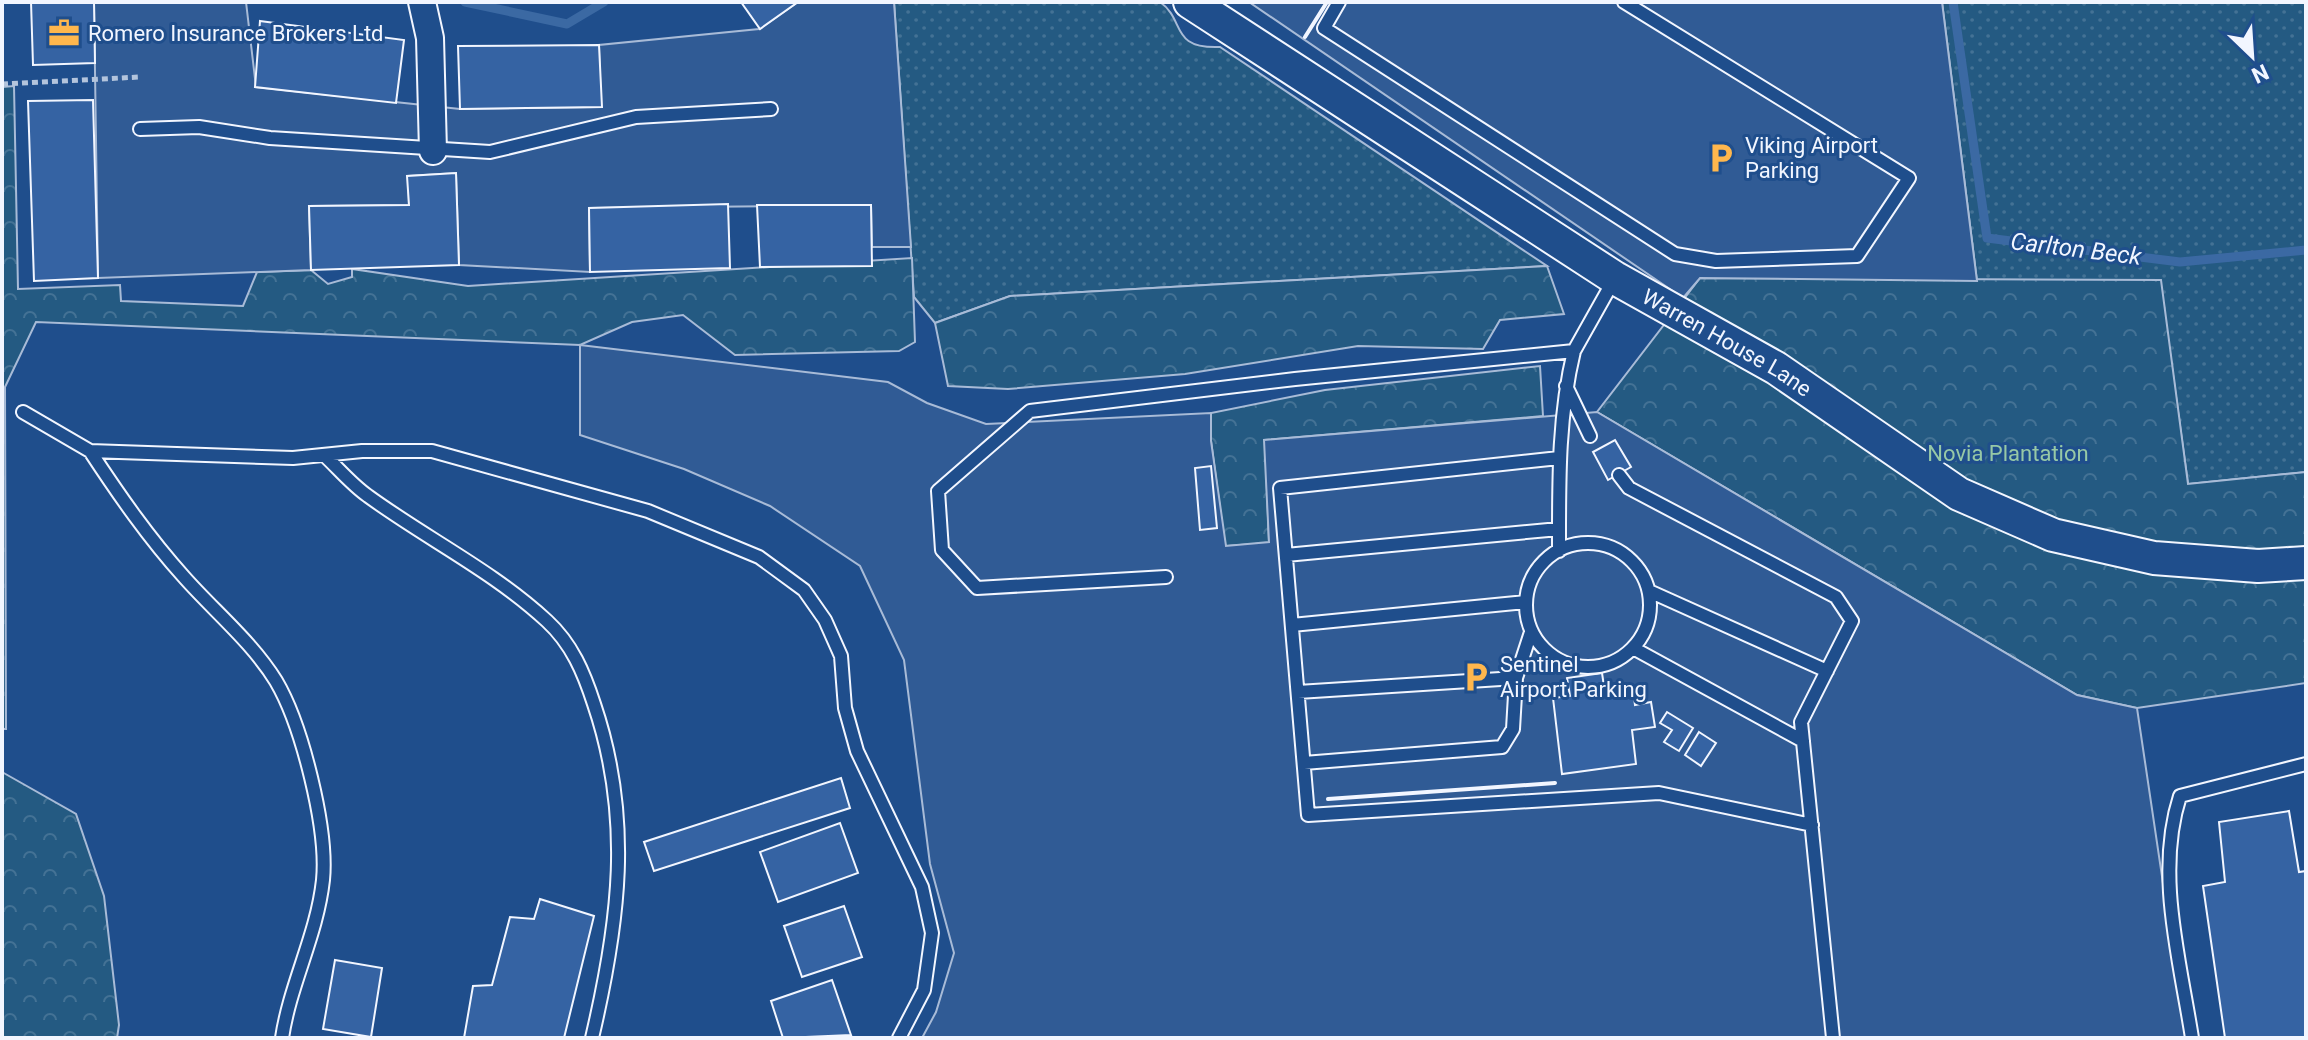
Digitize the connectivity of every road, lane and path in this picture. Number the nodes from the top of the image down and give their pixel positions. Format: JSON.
{"nodes":[{"id":1,"x":422,"y":2,"type":"edge"},
{"id":2,"x":1190,"y":2,"type":"edge"},
{"id":3,"x":1339,"y":2,"type":"edge"},
{"id":4,"x":1624,"y":2,"type":"edge"},
{"id":5,"x":140,"y":77,"type":"dead end"},
{"id":6,"x":2,"y":84,"type":"edge"},
{"id":7,"x":771,"y":109,"type":"dead end"},
{"id":8,"x":140,"y":129,"type":"dead end"},
{"id":9,"x":433,"y":151,"type":"junction"},
{"id":10,"x":1615,"y":278,"type":"junction"},
{"id":11,"x":1574,"y":351,"type":"junction"},
{"id":12,"x":1566,"y":386,"type":"junction"},
{"id":13,"x":23,"y":412,"type":"dead end"},
{"id":14,"x":1590,"y":436,"type":"dead end"},
{"id":15,"x":90,"y":451,"type":"junction"},
{"id":16,"x":324,"y":455,"type":"junction"},
{"id":17,"x":1559,"y":458,"type":"junction"},
{"id":18,"x":1619,"y":475,"type":"dead end"},
{"id":19,"x":1559,"y":529,"type":"junction"},
{"id":20,"x":1559,"y":551,"type":"junction"},
{"id":21,"x":1286,"y":555,"type":"junction"},
{"id":22,"x":2306,"y":563,"type":"edge"},
{"id":23,"x":1166,"y":577,"type":"dead end"},
{"id":24,"x":1649,"y":591,"type":"junction"},
{"id":25,"x":1526,"y":602,"type":"junction"},
{"id":26,"x":1292,"y":625,"type":"junction"},
{"id":27,"x":1531,"y":632,"type":"junction"},
{"id":28,"x":1633,"y":648,"type":"junction"},
{"id":29,"x":1827,"y":671,"type":"junction"},
{"id":30,"x":1516,"y":678,"type":"junction"},
{"id":31,"x":1298,"y":692,"type":"junction"},
{"id":32,"x":1803,"y":741,"type":"junction"},
{"id":33,"x":1304,"y":763,"type":"junction"},
{"id":34,"x":2306,"y":764,"type":"edge"},
{"id":35,"x":1812,"y":825,"type":"junction"},
{"id":36,"x":282,"y":1038,"type":"edge"},
{"id":37,"x":592,"y":1038,"type":"edge"},
{"id":38,"x":899,"y":1038,"type":"edge"},
{"id":39,"x":1833,"y":1038,"type":"edge"},
{"id":40,"x":2192,"y":1038,"type":"edge"}],
"edges":[{"from":1,"to":9,"type":"street"},
{"from":2,"to":10,"type":"street","name":"Warren House Lane"},
{"from":3,"to":4,"type":"lane"},
{"from":5,"to":6,"type":"path"},
{"from":7,"to":9,"type":"lane"},
{"from":8,"to":9,"type":"lane"},
{"from":10,"to":11,"type":"lane"},
{"from":10,"to":22,"type":"street","name":"Warren House Lane"},
{"from":11,"to":12,"type":"lane"},
{"from":11,"to":23,"type":"lane"},
{"from":12,"to":14,"type":"lane"},
{"from":12,"to":17,"type":"lane"},
{"from":13,"to":15,"type":"lane"},
{"from":15,"to":16,"type":"lane"},
{"from":15,"to":36,"type":"lane"},
{"from":16,"to":37,"type":"lane"},
{"from":16,"to":38,"type":"lane"},
{"from":17,"to":19,"type":"lane"},
{"from":17,"to":21,"type":"lane"},
{"from":18,"to":29,"type":"lane"},
{"from":19,"to":20,"type":"lane"},
{"from":19,"to":21,"type":"lane"},
{"from":20,"to":24,"type":"lane"},
{"from":20,"to":25,"type":"lane"},
{"from":21,"to":26,"type":"lane"},
{"from":24,"to":28,"type":"lane"},
{"from":24,"to":29,"type":"lane"},
{"from":25,"to":26,"type":"lane"},
{"from":25,"to":27,"type":"lane"},
{"from":26,"to":31,"type":"lane"},
{"from":27,"to":28,"type":"lane"},
{"from":27,"to":30,"type":"lane"},
{"from":28,"to":32,"type":"lane"},
{"from":29,"to":32,"type":"lane"},
{"from":30,"to":31,"type":"lane"},
{"from":30,"to":33,"type":"lane"},
{"from":31,"to":33,"type":"lane"},
{"from":32,"to":35,"type":"lane"},
{"from":33,"to":35,"type":"lane"},
{"from":34,"to":40,"type":"lane"},
{"from":35,"to":39,"type":"lane"}]}
